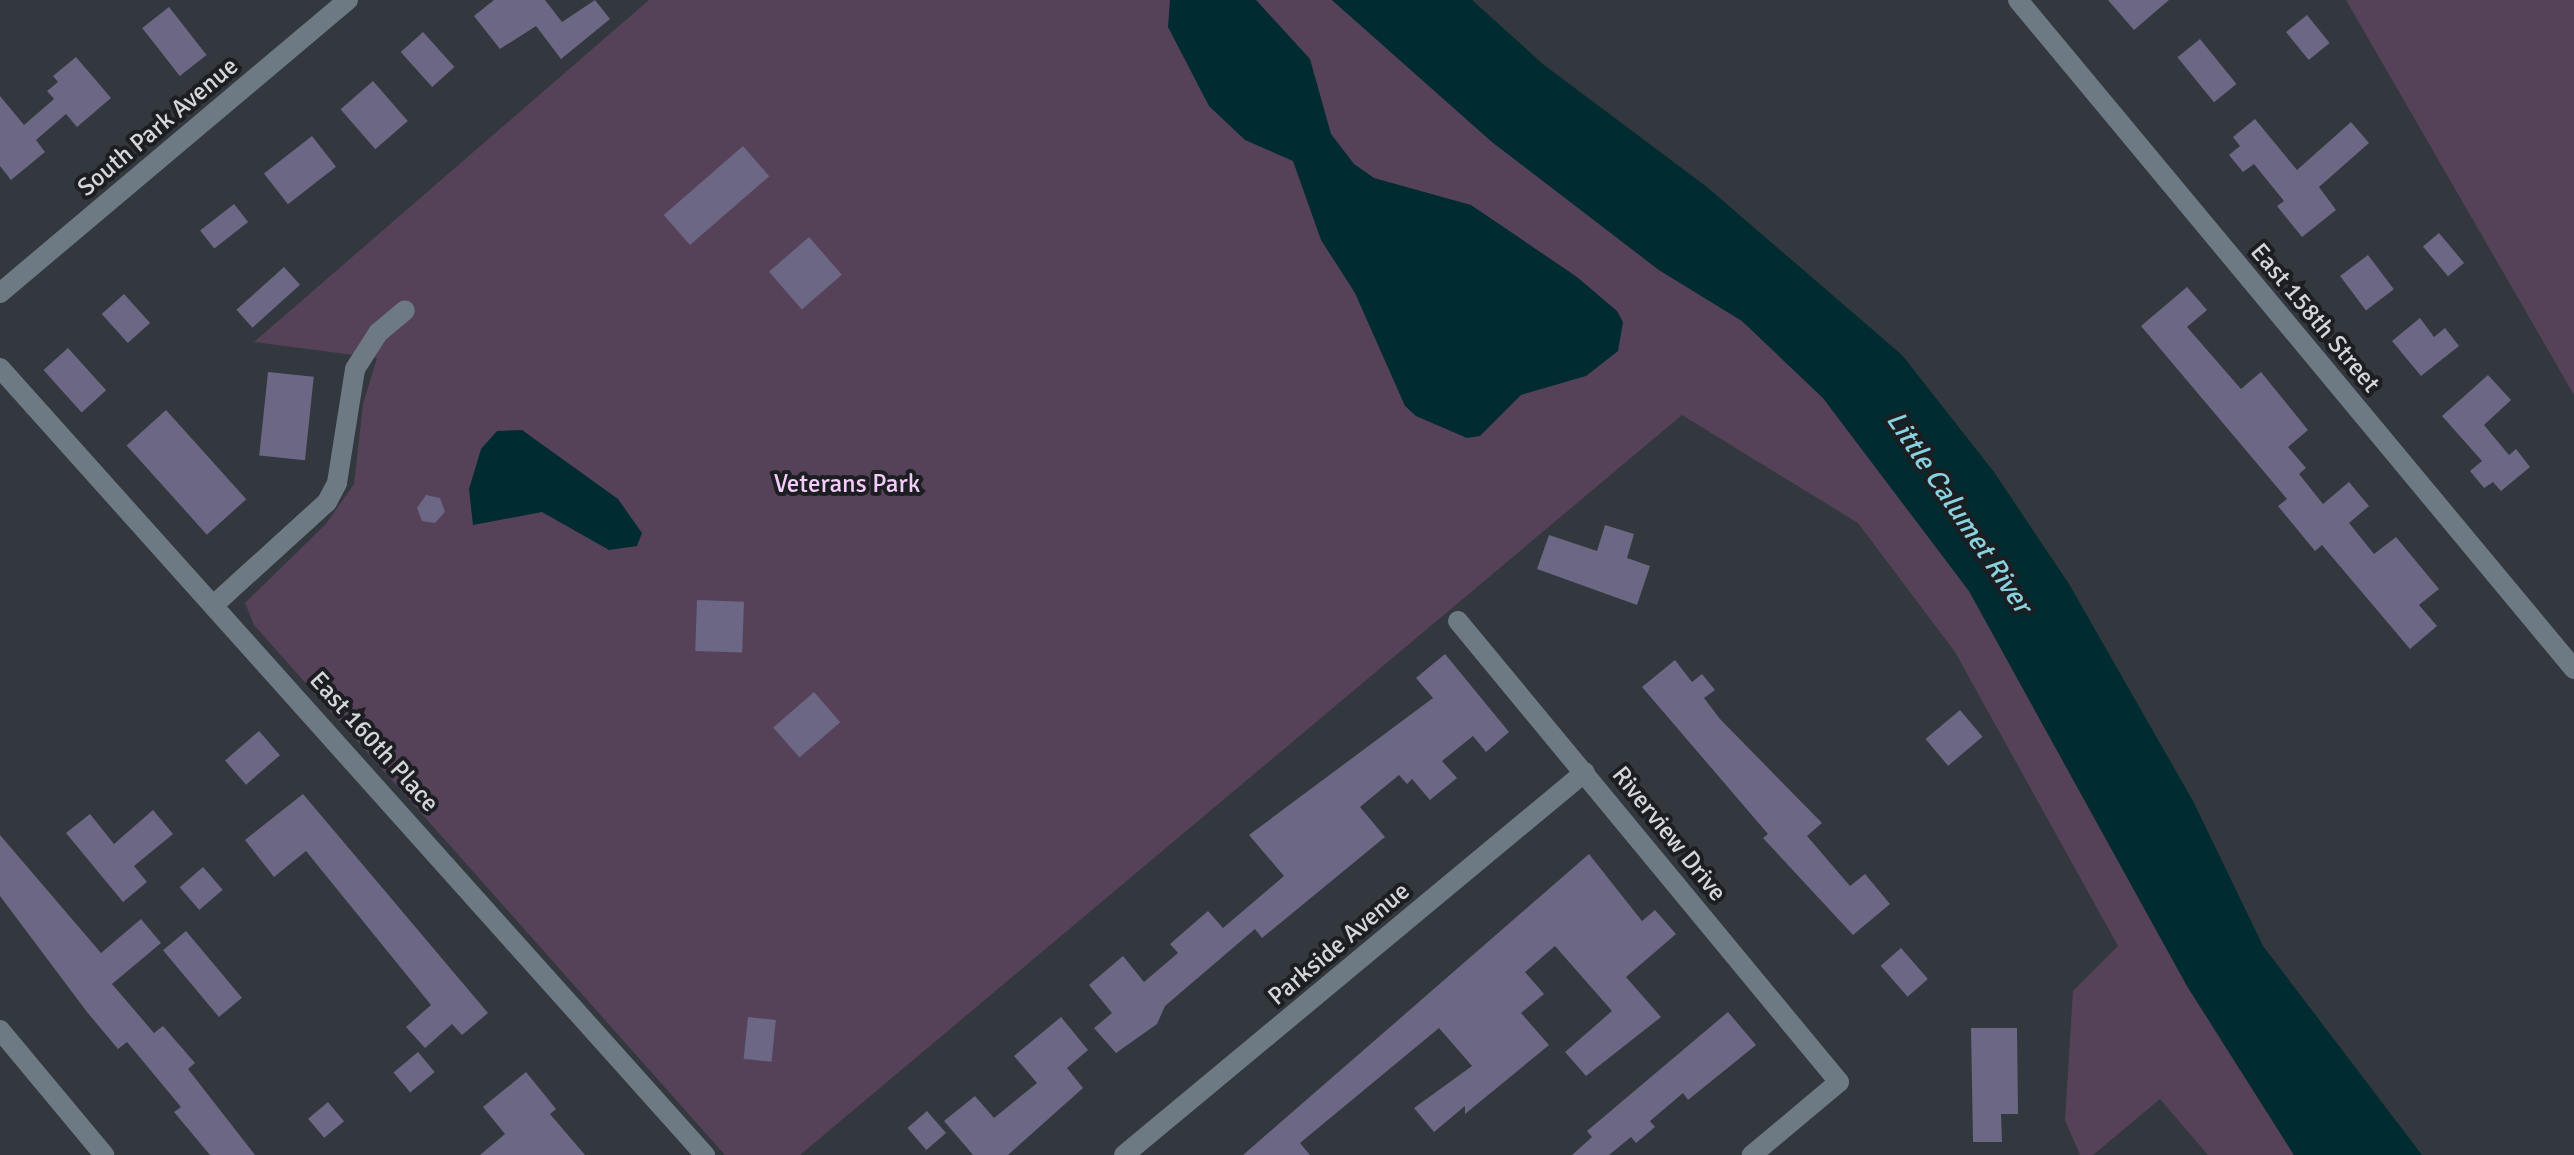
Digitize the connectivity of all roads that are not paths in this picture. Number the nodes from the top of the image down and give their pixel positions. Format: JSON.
{"nodes":[{"id":1,"x":348,"y":0,"type":"edge"},
{"id":2,"x":2018,"y":0,"type":"edge"},
{"id":3,"x":0,"y":293,"type":"edge"},
{"id":4,"x":405,"y":310,"type":"dead end"},
{"id":5,"x":0,"y":368,"type":"edge"},
{"id":6,"x":216,"y":603,"type":"junction"},
{"id":7,"x":1458,"y":621,"type":"dead end"},
{"id":8,"x":2574,"y":669,"type":"edge"},
{"id":9,"x":1585,"y":772,"type":"junction"},
{"id":10,"x":0,"y":1030,"type":"edge"},
{"id":11,"x":104,"y":1155,"type":"edge"},
{"id":12,"x":705,"y":1155,"type":"edge"},
{"id":13,"x":1124,"y":1155,"type":"edge"},
{"id":14,"x":1752,"y":1155,"type":"edge"}],
"edges":[{"from":1,"to":3,"type":"street","name":"South Park Avenue"},
{"from":2,"to":8,"type":"street","name":"East 158th Street"},
{"from":4,"to":6,"type":"street"},
{"from":5,"to":6,"type":"street","name":"East 160th Place"},
{"from":6,"to":12,"type":"street","name":"East 160th Place"},
{"from":7,"to":9,"type":"street","name":"Riverview Drive"},
{"from":9,"to":13,"type":"street","name":"Parkside Avenue"},
{"from":9,"to":14,"type":"street","name":"Riverview Drive"},
{"from":10,"to":11,"type":"street"}]}
